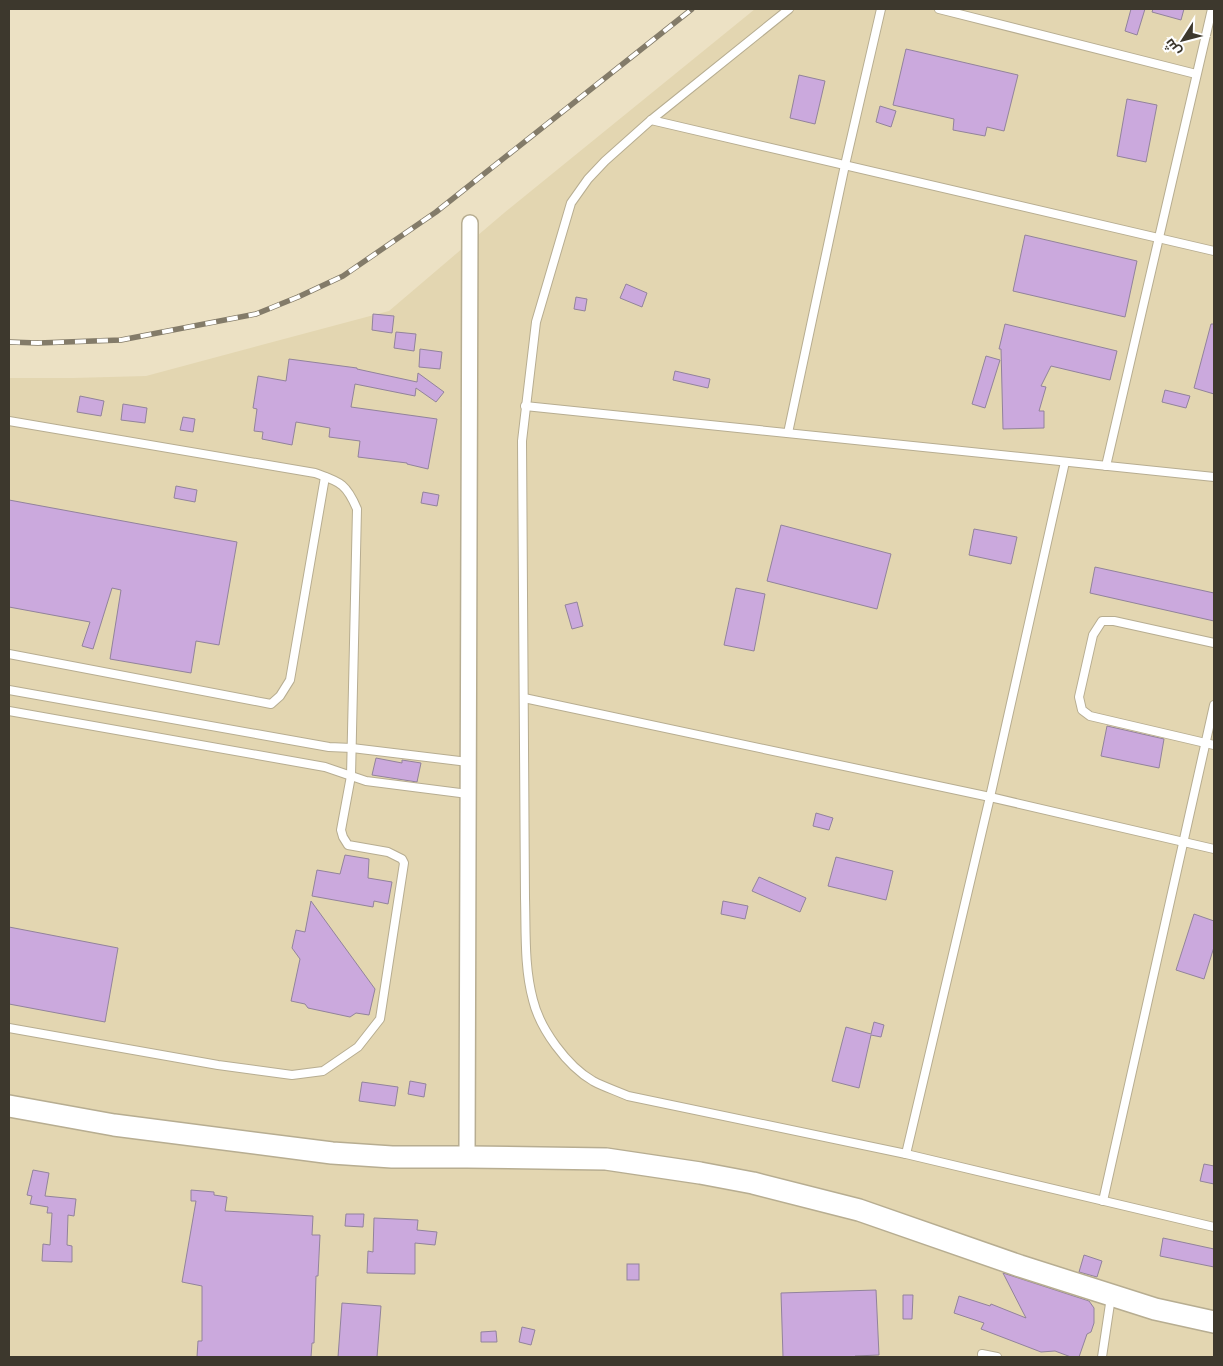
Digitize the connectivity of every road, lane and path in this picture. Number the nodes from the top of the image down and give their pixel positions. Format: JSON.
{"nodes":[{"id":1,"x":789,"y":9,"type":"edge"},
{"id":2,"x":881,"y":9,"type":"edge"},
{"id":3,"x":939,"y":9,"type":"edge"},
{"id":4,"x":1212,"y":9,"type":"edge"},
{"id":5,"x":1196,"y":74,"type":"junction"},
{"id":6,"x":651,"y":120,"type":"junction"},
{"id":7,"x":845,"y":165,"type":"junction"},
{"id":8,"x":470,"y":223,"type":"dead end"},
{"id":9,"x":1158,"y":238,"type":"junction"},
{"id":10,"x":1214,"y":251,"type":"edge"},
{"id":11,"x":525,"y":406,"type":"junction"},
{"id":12,"x":9,"y":421,"type":"edge"},
{"id":13,"x":788,"y":433,"type":"junction"},
{"id":14,"x":1065,"y":462,"type":"junction"},
{"id":15,"x":1106,"y":466,"type":"junction"},
{"id":16,"x":326,"y":477,"type":"junction"},
{"id":17,"x":1214,"y":477,"type":"edge"},
{"id":18,"x":1214,"y":643,"type":"edge"},
{"id":19,"x":9,"y":654,"type":"edge"},
{"id":20,"x":9,"y":690,"type":"edge"},
{"id":21,"x":524,"y":698,"type":"junction"},
{"id":22,"x":1214,"y":705,"type":"edge"},
{"id":23,"x":9,"y":711,"type":"edge"},
{"id":24,"x":1206,"y":743,"type":"junction"},
{"id":25,"x":1214,"y":745,"type":"edge"},
{"id":26,"x":352,"y":748,"type":"junction"},
{"id":27,"x":468,"y":762,"type":"junction"},
{"id":28,"x":351,"y":776,"type":"junction"},
{"id":29,"x":468,"y":794,"type":"junction"},
{"id":30,"x":990,"y":797,"type":"junction"},
{"id":31,"x":1183,"y":842,"type":"junction"},
{"id":32,"x":1214,"y":849,"type":"edge"},
{"id":33,"x":9,"y":1028,"type":"edge"},
{"id":34,"x":9,"y":1106,"type":"edge"},
{"id":35,"x":906,"y":1154,"type":"junction"},
{"id":36,"x":467,"y":1157,"type":"junction"},
{"id":37,"x":1104,"y":1201,"type":"junction"},
{"id":38,"x":1214,"y":1227,"type":"edge"},
{"id":39,"x":1112,"y":1295,"type":"junction"},
{"id":40,"x":1214,"y":1322,"type":"edge"},
{"id":41,"x":982,"y":1354,"type":"dead end"},
{"id":42,"x":997,"y":1357,"type":"edge"},
{"id":43,"x":1102,"y":1357,"type":"edge"}],
"edges":[{"from":1,"to":6,"type":"lane"},
{"from":2,"to":7,"type":"lane"},
{"from":3,"to":5,"type":"lane"},
{"from":4,"to":5,"type":"lane"},
{"from":5,"to":9,"type":"lane"},
{"from":6,"to":7,"type":"lane"},
{"from":6,"to":11,"type":"lane"},
{"from":7,"to":9,"type":"lane"},
{"from":7,"to":13,"type":"lane"},
{"from":8,"to":27,"type":"street"},
{"from":9,"to":10,"type":"lane"},
{"from":9,"to":15,"type":"lane"},
{"from":11,"to":13,"type":"lane"},
{"from":11,"to":21,"type":"lane"},
{"from":12,"to":16,"type":"lane"},
{"from":13,"to":14,"type":"lane"},
{"from":14,"to":15,"type":"lane"},
{"from":14,"to":30,"type":"lane"},
{"from":15,"to":17,"type":"lane"},
{"from":16,"to":19,"type":"lane"},
{"from":16,"to":26,"type":"lane"},
{"from":18,"to":24,"type":"lane"},
{"from":20,"to":26,"type":"lane"},
{"from":21,"to":30,"type":"lane"},
{"from":21,"to":35,"type":"lane"},
{"from":22,"to":24,"type":"lane"},
{"from":23,"to":28,"type":"lane"},
{"from":24,"to":25,"type":"lane"},
{"from":24,"to":31,"type":"lane"},
{"from":26,"to":27,"type":"lane"},
{"from":26,"to":28,"type":"lane"},
{"from":27,"to":29,"type":"street"},
{"from":28,"to":29,"type":"lane"},
{"from":28,"to":33,"type":"lane"},
{"from":29,"to":36,"type":"street"},
{"from":30,"to":31,"type":"lane"},
{"from":30,"to":35,"type":"lane"},
{"from":31,"to":32,"type":"lane"},
{"from":31,"to":37,"type":"lane"},
{"from":34,"to":36,"type":"main road"},
{"from":35,"to":37,"type":"lane"},
{"from":36,"to":39,"type":"main road"},
{"from":37,"to":38,"type":"lane"},
{"from":39,"to":40,"type":"main road"},
{"from":39,"to":43,"type":"lane"},
{"from":41,"to":42,"type":"lane"}]}
